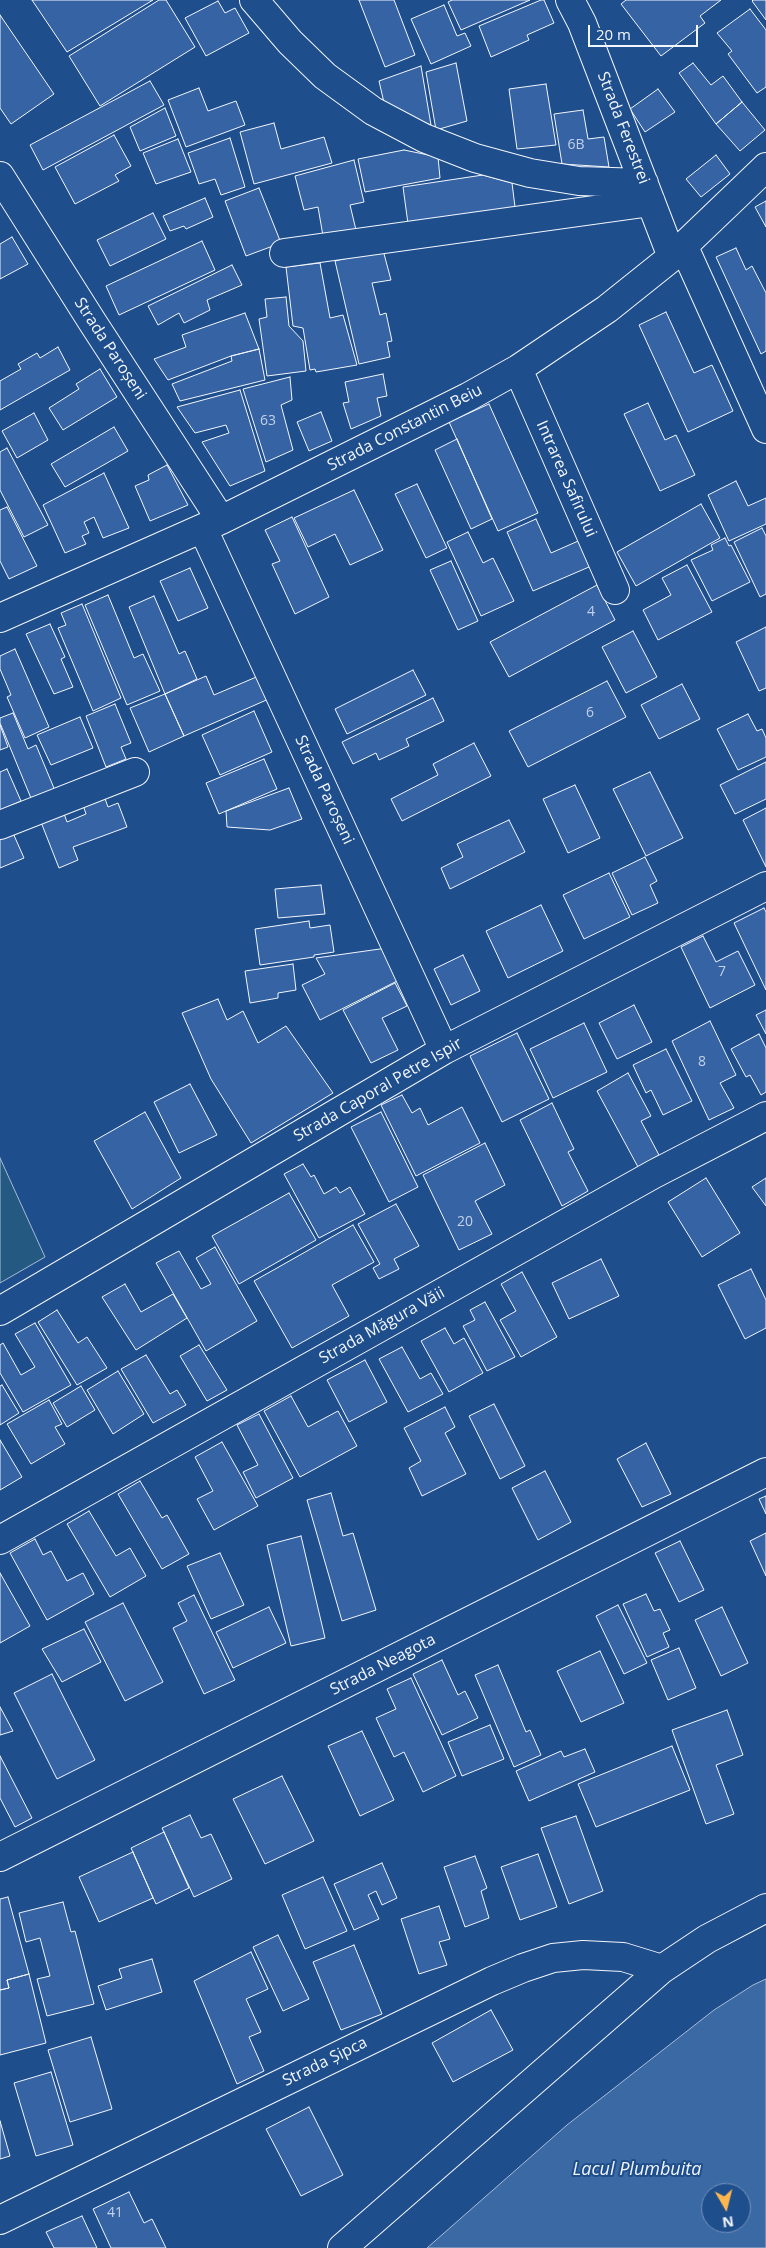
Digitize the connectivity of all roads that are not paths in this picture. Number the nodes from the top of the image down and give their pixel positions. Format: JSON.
{"nodes":[{"id":1,"x":254,"y":0,"type":"edge"},
{"id":2,"x":570,"y":0,"type":"edge"},
{"id":3,"x":766,"y":167,"type":"edge"},
{"id":4,"x":0,"y":176,"type":"edge"},
{"id":5,"x":648,"y":192,"type":"junction"},
{"id":6,"x":284,"y":252,"type":"dead end"},
{"id":7,"x":678,"y":252,"type":"junction"},
{"id":8,"x":518,"y":369,"type":"junction"},
{"id":9,"x":766,"y":430,"type":"edge"},
{"id":10,"x":212,"y":524,"type":"junction"},
{"id":11,"x":615,"y":590,"type":"dead end"},
{"id":12,"x":0,"y":618,"type":"edge"},
{"id":13,"x":135,"y":772,"type":"dead end"},
{"id":14,"x":0,"y":825,"type":"edge"},
{"id":15,"x":766,"y":886,"type":"edge"},
{"id":16,"x":444,"y":1050,"type":"junction"},
{"id":17,"x":766,"y":1116,"type":"edge"},
{"id":18,"x":0,"y":1311,"type":"edge"},
{"id":19,"x":766,"y":1472,"type":"edge"},
{"id":20,"x":0,"y":1540,"type":"edge"},
{"id":21,"x":0,"y":1857,"type":"edge"},
{"id":22,"x":766,"y":1908,"type":"edge"},
{"id":23,"x":662,"y":1969,"type":"junction"},
{"id":24,"x":0,"y":2220,"type":"edge"},
{"id":25,"x":342,"y":2248,"type":"edge"}],
"edges":[{"from":1,"to":5,"type":"street"},
{"from":2,"to":5,"type":"street","name":"Strada Ferestrei"},
{"from":3,"to":7,"type":"street","name":"Strada Constantin Beiu"},
{"from":4,"to":10,"type":"street","name":"Strada Paroșeni"},
{"from":5,"to":6,"type":"street"},
{"from":5,"to":7,"type":"street","name":"Strada Ferestrei"},
{"from":7,"to":8,"type":"street","name":"Strada Constantin Beiu"},
{"from":7,"to":9,"type":"street","name":"Strada Ferestrei"},
{"from":8,"to":10,"type":"street","name":"Strada Constantin Beiu"},
{"from":8,"to":11,"type":"street","name":"Intrarea Safirului"},
{"from":10,"to":12,"type":"street","name":"Strada Constantin Beiu"},
{"from":10,"to":16,"type":"street","name":"Strada Paroșeni"},
{"from":13,"to":14,"type":"street"},
{"from":15,"to":16,"type":"street","name":"Strada Caporal Petre Ispir"},
{"from":16,"to":18,"type":"street","name":"Strada Caporal Petre Ispir"},
{"from":17,"to":20,"type":"street","name":"Strada Măgura Văii"},
{"from":19,"to":21,"type":"street","name":"Strada Neagota"},
{"from":22,"to":23,"type":"street"},
{"from":23,"to":24,"type":"street","name":"Strada Șipca"},
{"from":23,"to":25,"type":"street"}]}
